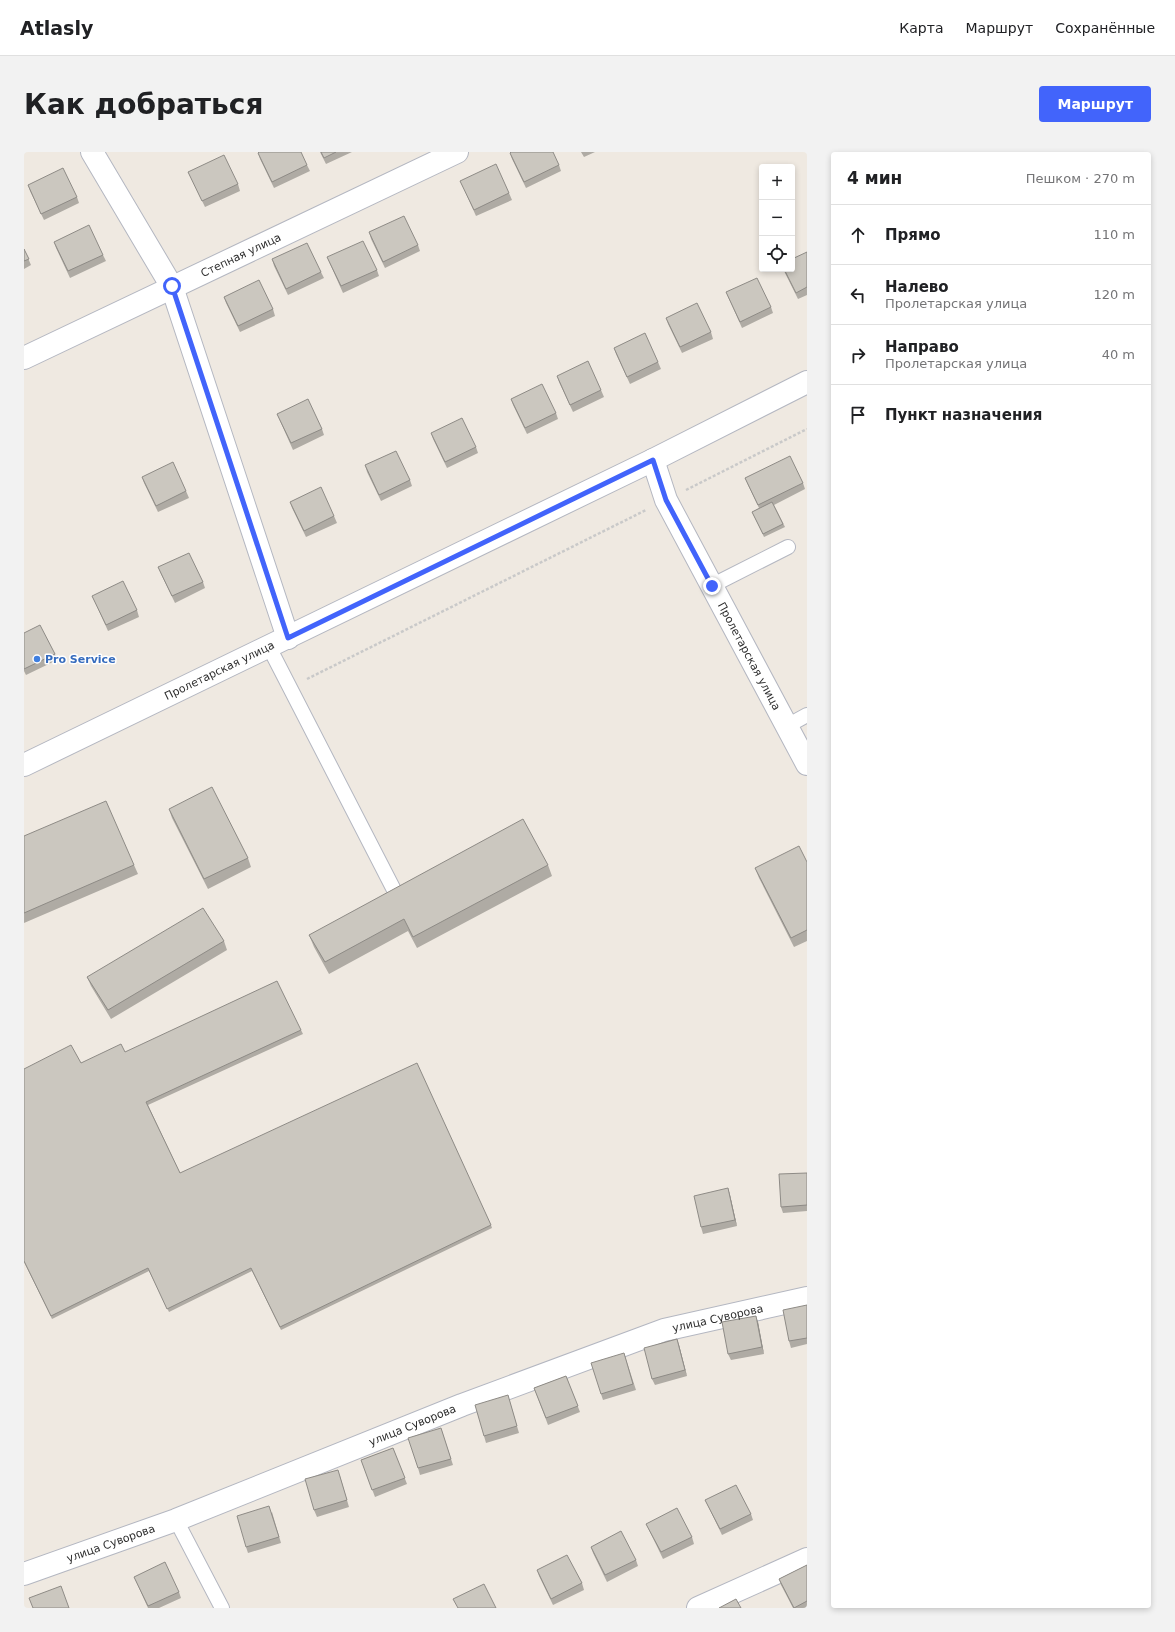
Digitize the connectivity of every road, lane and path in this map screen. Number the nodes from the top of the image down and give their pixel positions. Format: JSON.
{"nodes":[{"id":1,"x":92,"y":152,"type":"edge"},
{"id":2,"x":457,"y":152,"type":"edge"},
{"id":3,"x":172,"y":286,"type":"junction"},
{"id":4,"x":24,"y":358,"type":"edge"},
{"id":5,"x":807,"y":382,"type":"edge"},
{"id":6,"x":807,"y":429,"type":"edge"},
{"id":7,"x":653,"y":460,"type":"junction"},
{"id":8,"x":666,"y":500,"type":"junction"},
{"id":9,"x":788,"y":547,"type":"dead end"},
{"id":10,"x":712,"y":586,"type":"junction"},
{"id":11,"x":279,"y":643,"type":"junction"},
{"id":12,"x":290,"y":688,"type":"junction"},
{"id":13,"x":807,"y":715,"type":"edge"},
{"id":14,"x":787,"y":726,"type":"junction"},
{"id":15,"x":807,"y":764,"type":"edge"},
{"id":16,"x":24,"y":765,"type":"edge"},
{"id":17,"x":393,"y":888,"type":"edge"},
{"id":18,"x":807,"y":1298,"type":"edge"},
{"id":19,"x":176,"y":1520,"type":"junction"},
{"id":20,"x":807,"y":1559,"type":"edge"},
{"id":21,"x":24,"y":1574,"type":"edge"},
{"id":22,"x":222,"y":1608,"type":"edge"},
{"id":23,"x":698,"y":1608,"type":"edge"}],
"edges":[{"from":1,"to":3,"type":"street"},
{"from":2,"to":3,"type":"street","name":"Степная улица"},
{"from":3,"to":4,"type":"street","name":"Степная улица"},
{"from":3,"to":11,"type":"street"},
{"from":5,"to":7,"type":"street","name":"Пролетарская улица"},
{"from":6,"to":8,"type":"path"},
{"from":7,"to":8,"type":"street","name":"Пролетарская улица"},
{"from":7,"to":11,"type":"street","name":"Пролетарская улица"},
{"from":8,"to":10,"type":"street","name":"Пролетарская улица"},
{"from":8,"to":12,"type":"path"},
{"from":9,"to":10,"type":"lane"},
{"from":10,"to":14,"type":"street","name":"Пролетарская улица"},
{"from":11,"to":12,"type":"lane"},
{"from":11,"to":16,"type":"street","name":"Пролетарская улица"},
{"from":12,"to":17,"type":"lane"},
{"from":13,"to":14,"type":"lane"},
{"from":14,"to":15,"type":"street","name":"Пролетарская улица"},
{"from":18,"to":19,"type":"street","name":"улица Суворова"},
{"from":19,"to":21,"type":"street","name":"улица Суворова"},
{"from":19,"to":22,"type":"lane"},
{"from":20,"to":23,"type":"street"}]}
